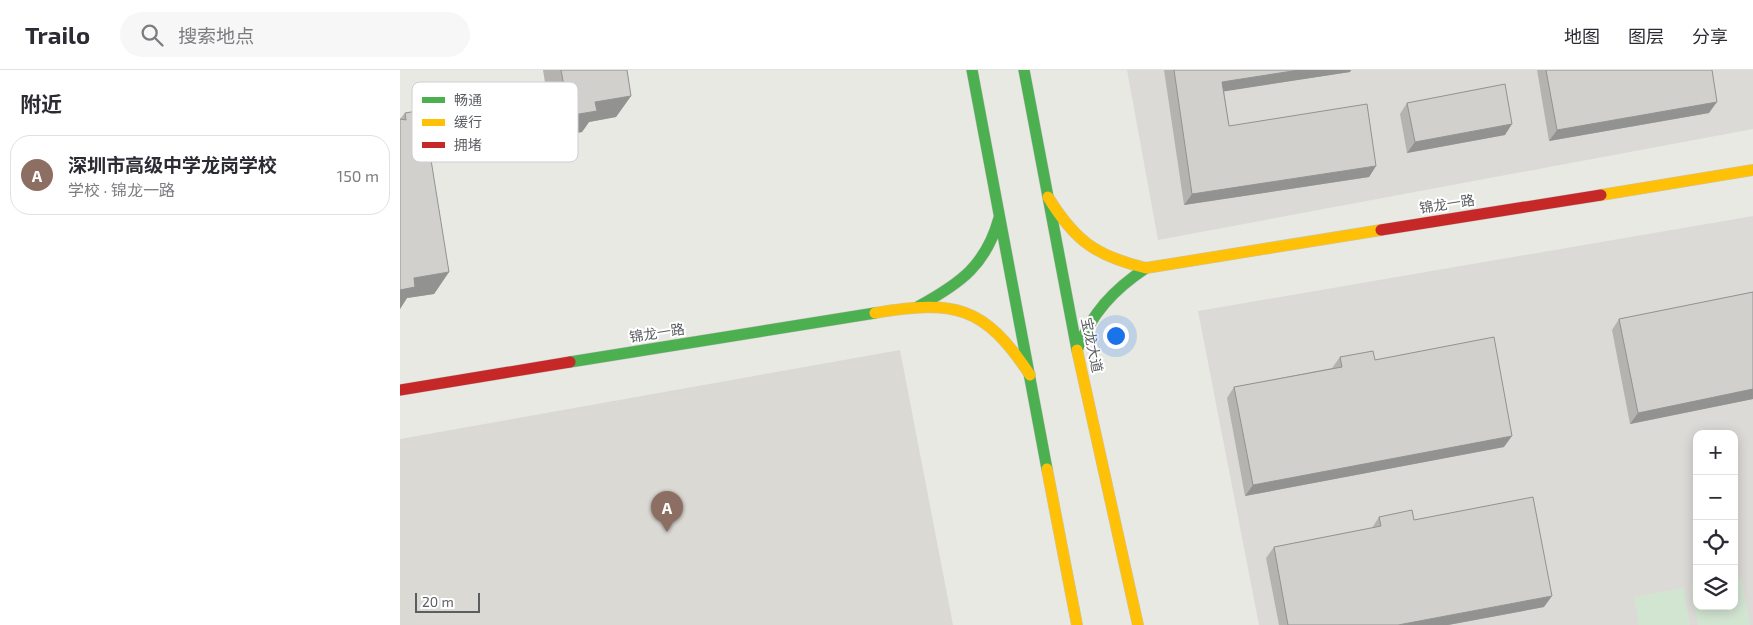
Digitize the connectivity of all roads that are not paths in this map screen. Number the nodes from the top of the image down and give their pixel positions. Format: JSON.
{"nodes":[{"id":1,"x":972,"y":70,"type":"edge"},
{"id":2,"x":1024,"y":70,"type":"edge"},
{"id":3,"x":1753,"y":170,"type":"edge"},
{"id":4,"x":1048,"y":197,"type":"junction"},
{"id":5,"x":1000,"y":214,"type":"junction"},
{"id":6,"x":1146,"y":268,"type":"junction"},
{"id":7,"x":919,"y":306,"type":"junction"},
{"id":8,"x":1077,"y":350,"type":"junction"},
{"id":9,"x":1030,"y":375,"type":"junction"},
{"id":10,"x":400,"y":390,"type":"edge"},
{"id":11,"x":1077,"y":625,"type":"edge"},
{"id":12,"x":1138,"y":625,"type":"edge"}],
"edges":[{"from":1,"to":5,"type":"street"},
{"from":2,"to":4,"type":"street","name":"宝龙大道"},
{"from":3,"to":6,"type":"street","name":"锦龙一路"},
{"from":4,"to":6,"type":"street","name":"锦龙一路"},
{"from":4,"to":8,"type":"street","name":"宝龙大道"},
{"from":5,"to":7,"type":"street","name":"锦龙一路"},
{"from":5,"to":9,"type":"street"},
{"from":6,"to":8,"type":"street","name":"锦龙一路"},
{"from":7,"to":9,"type":"street","name":"锦龙一路"},
{"from":7,"to":10,"type":"street","name":"锦龙一路"},
{"from":8,"to":12,"type":"street","name":"宝龙大道"},
{"from":9,"to":11,"type":"street"}]}
